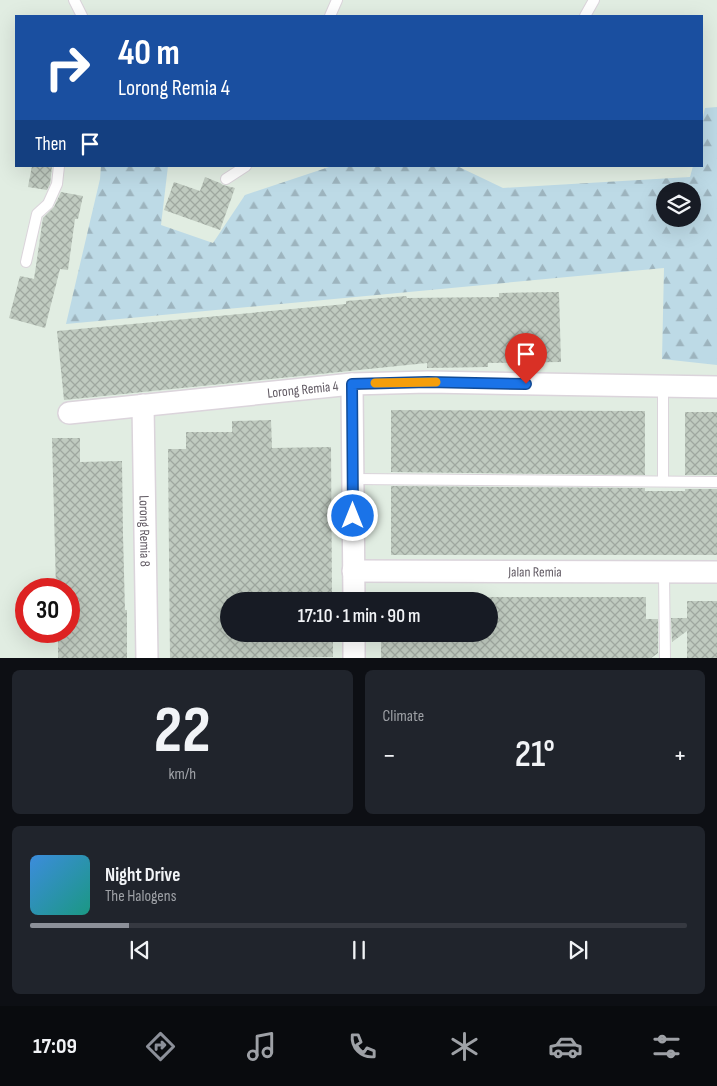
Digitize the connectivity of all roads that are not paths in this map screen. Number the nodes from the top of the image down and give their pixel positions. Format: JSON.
{"nodes":[{"id":1,"x":74,"y":0,"type":"edge"},
{"id":2,"x":337,"y":0,"type":"edge"},
{"id":3,"x":594,"y":0,"type":"edge"},
{"id":4,"x":82,"y":15,"type":"edge"},
{"id":5,"x":330,"y":15,"type":"edge"},
{"id":6,"x":586,"y":15,"type":"edge"},
{"id":7,"x":59,"y":167,"type":"edge"},
{"id":8,"x":244,"y":167,"type":"edge"},
{"id":9,"x":226,"y":179,"type":"dead end"},
{"id":10,"x":26,"y":262,"type":"dead end"},
{"id":11,"x":352,"y":384,"type":"junction"},
{"id":12,"x":662,"y":386,"type":"junction"},
{"id":13,"x":717,"y":386,"type":"edge"},
{"id":14,"x":143,"y":405,"type":"junction"},
{"id":15,"x":69,"y":413,"type":"dead end"},
{"id":16,"x":353,"y":479,"type":"junction"},
{"id":17,"x":663,"y":481,"type":"junction"},
{"id":18,"x":717,"y":482,"type":"edge"},
{"id":19,"x":354,"y":571,"type":"junction"},
{"id":20,"x":664,"y":572,"type":"junction"},
{"id":21,"x":717,"y":572,"type":"edge"},
{"id":22,"x":354,"y":592,"type":"edge"},
{"id":23,"x":354,"y":642,"type":"edge"},
{"id":24,"x":147,"y":658,"type":"edge"},
{"id":25,"x":354,"y":658,"type":"edge"},
{"id":26,"x":665,"y":658,"type":"edge"}],
"edges":[{"from":1,"to":4,"type":"lane"},
{"from":2,"to":5,"type":"lane"},
{"from":3,"to":6,"type":"lane"},
{"from":7,"to":10,"type":"lane"},
{"from":8,"to":9,"type":"lane"},
{"from":11,"to":12,"type":"street","name":"Lorong Remia 4"},
{"from":11,"to":14,"type":"street","name":"Lorong Remia 4"},
{"from":11,"to":16,"type":"street"},
{"from":12,"to":13,"type":"street","name":"Lorong Remia 4"},
{"from":12,"to":17,"type":"lane"},
{"from":14,"to":15,"type":"street","name":"Lorong Remia 4"},
{"from":14,"to":24,"type":"street","name":"Lorong Remia 8"},
{"from":16,"to":17,"type":"lane"},
{"from":16,"to":19,"type":"street"},
{"from":17,"to":18,"type":"lane"},
{"from":19,"to":20,"type":"street","name":"Jalan Remia"},
{"from":19,"to":22,"type":"street"},
{"from":20,"to":21,"type":"street","name":"Jalan Remia"},
{"from":20,"to":26,"type":"lane"},
{"from":23,"to":25,"type":"street"}]}
